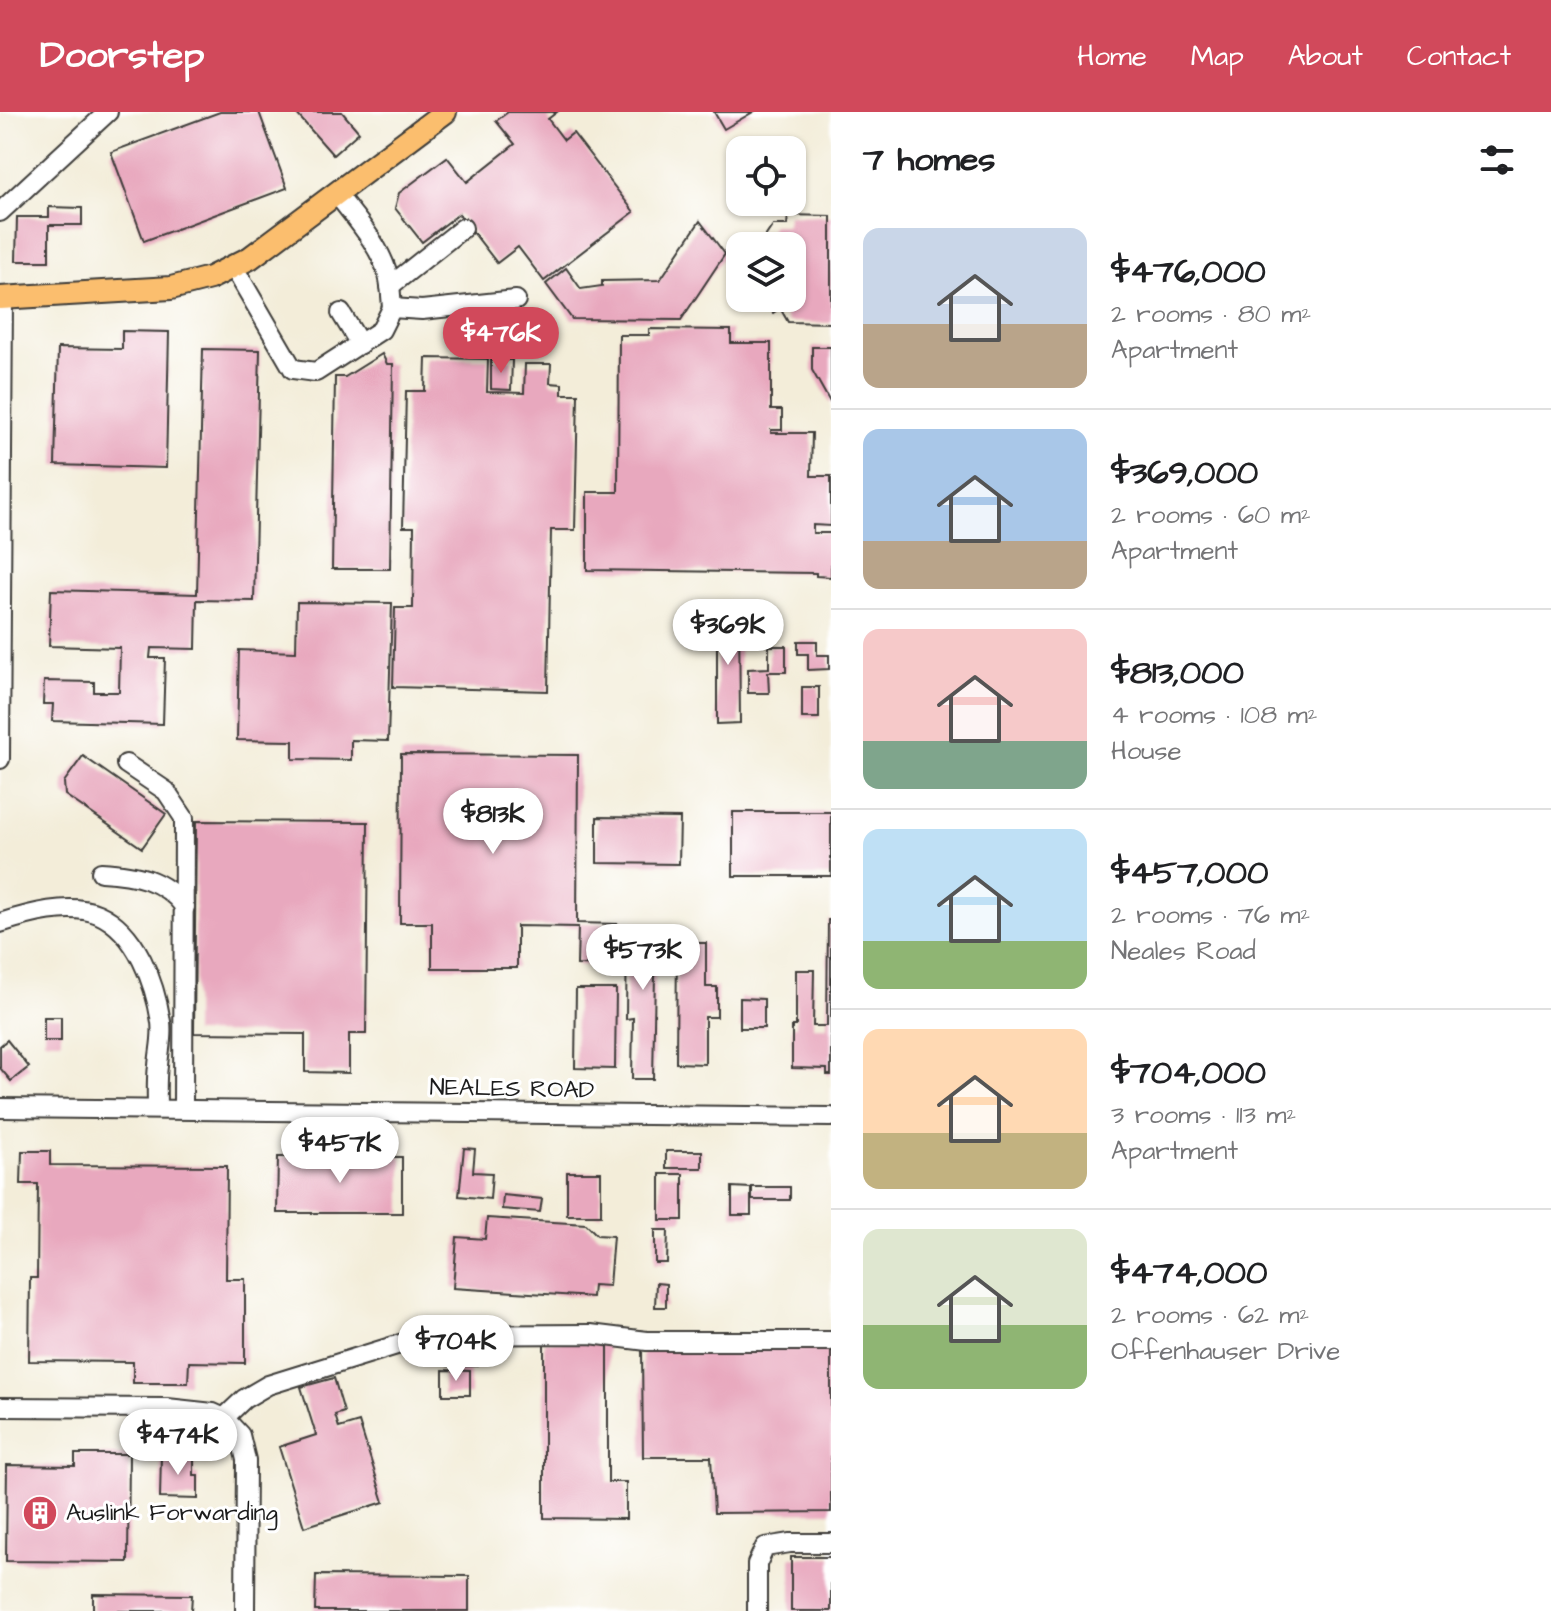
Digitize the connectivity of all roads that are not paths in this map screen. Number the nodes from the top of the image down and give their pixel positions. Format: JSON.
{"nodes":[{"id":1,"x":108,"y":112,"type":"edge"},
{"id":2,"x":445,"y":112,"type":"edge"},
{"id":3,"x":336,"y":193,"type":"junction"},
{"id":4,"x":0,"y":212,"type":"edge"},
{"id":5,"x":463,"y":228,"type":"dead end"},
{"id":6,"x":233,"y":266,"type":"junction"},
{"id":7,"x":390,"y":286,"type":"junction"},
{"id":8,"x":2,"y":298,"type":"edge"},
{"id":9,"x":516,"y":300,"type":"dead end"},
{"id":10,"x":392,"y":308,"type":"junction"},
{"id":11,"x":341,"y":313,"type":"dead end"},
{"id":12,"x":360,"y":344,"type":"junction"},
{"id":13,"x":0,"y":759,"type":"edge"},
{"id":14,"x":126,"y":764,"type":"dead end"},
{"id":15,"x":101,"y":872,"type":"dead end"},
{"id":16,"x":185,"y":907,"type":"junction"},
{"id":17,"x":0,"y":923,"type":"edge"},
{"id":18,"x":0,"y":1108,"type":"edge"},
{"id":19,"x":157,"y":1109,"type":"junction"},
{"id":20,"x":183,"y":1109,"type":"junction"},
{"id":21,"x":831,"y":1117,"type":"edge"},
{"id":22,"x":831,"y":1341,"type":"edge"},
{"id":23,"x":0,"y":1407,"type":"edge"},
{"id":24,"x":224,"y":1418,"type":"junction"},
{"id":25,"x":831,"y":1543,"type":"edge"},
{"id":26,"x":245,"y":1611,"type":"edge"},
{"id":27,"x":757,"y":1611,"type":"edge"}],
"edges":[{"from":1,"to":4,"type":"street"},
{"from":2,"to":3,"type":"main road"},
{"from":3,"to":6,"type":"main road"},
{"from":3,"to":7,"type":"street"},
{"from":5,"to":7,"type":"street"},
{"from":6,"to":8,"type":"main road"},
{"from":6,"to":12,"type":"street"},
{"from":7,"to":10,"type":"street"},
{"from":8,"to":13,"type":"street"},
{"from":9,"to":10,"type":"street"},
{"from":10,"to":12,"type":"street"},
{"from":11,"to":12,"type":"street"},
{"from":14,"to":16,"type":"street"},
{"from":15,"to":16,"type":"street"},
{"from":16,"to":20,"type":"street"},
{"from":17,"to":19,"type":"street"},
{"from":18,"to":19,"type":"street","name":"NEALES ROAD"},
{"from":19,"to":20,"type":"street","name":"NEALES ROAD"},
{"from":20,"to":21,"type":"street","name":"NEALES ROAD"},
{"from":22,"to":24,"type":"street"},
{"from":23,"to":24,"type":"street"},
{"from":24,"to":26,"type":"street"},
{"from":25,"to":27,"type":"street"}]}
